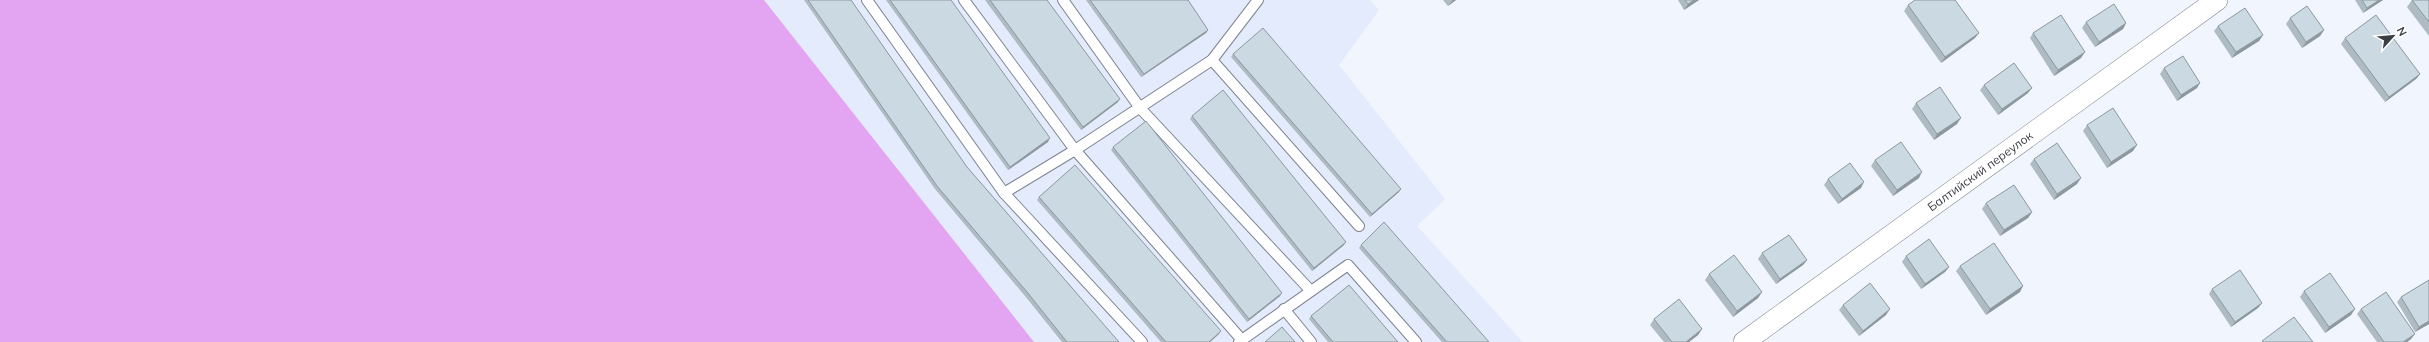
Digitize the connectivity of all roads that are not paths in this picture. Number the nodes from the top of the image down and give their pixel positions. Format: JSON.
{"nodes":[{"id":1,"x":867,"y":0,"type":"edge"},
{"id":2,"x":964,"y":0,"type":"edge"},
{"id":3,"x":1063,"y":0,"type":"edge"},
{"id":4,"x":1258,"y":0,"type":"edge"},
{"id":5,"x":2217,"y":0,"type":"edge"},
{"id":6,"x":1212,"y":60,"type":"junction"},
{"id":7,"x":1140,"y":108,"type":"junction"},
{"id":8,"x":1075,"y":150,"type":"junction"},
{"id":9,"x":1004,"y":193,"type":"junction"},
{"id":10,"x":1359,"y":226,"type":"dead end"},
{"id":11,"x":1310,"y":290,"type":"junction"},
{"id":12,"x":1284,"y":309,"type":"junction"},
{"id":13,"x":1240,"y":341,"type":"edge"},
{"id":14,"x":1142,"y":342,"type":"edge"},
{"id":15,"x":1311,"y":342,"type":"edge"},
{"id":16,"x":1416,"y":342,"type":"edge"},
{"id":17,"x":1744,"y":342,"type":"edge"}],
"edges":[{"from":1,"to":9,"type":"lane"},
{"from":2,"to":8,"type":"lane"},
{"from":3,"to":7,"type":"lane"},
{"from":4,"to":6,"type":"lane"},
{"from":5,"to":17,"type":"street","name":"Балтийский переулок"},
{"from":6,"to":7,"type":"lane"},
{"from":6,"to":10,"type":"lane"},
{"from":7,"to":8,"type":"lane"},
{"from":7,"to":11,"type":"lane"},
{"from":8,"to":9,"type":"lane"},
{"from":8,"to":13,"type":"lane"},
{"from":9,"to":14,"type":"lane"},
{"from":11,"to":12,"type":"lane"},
{"from":11,"to":16,"type":"lane"},
{"from":12,"to":13,"type":"lane"},
{"from":12,"to":15,"type":"lane"}]}
